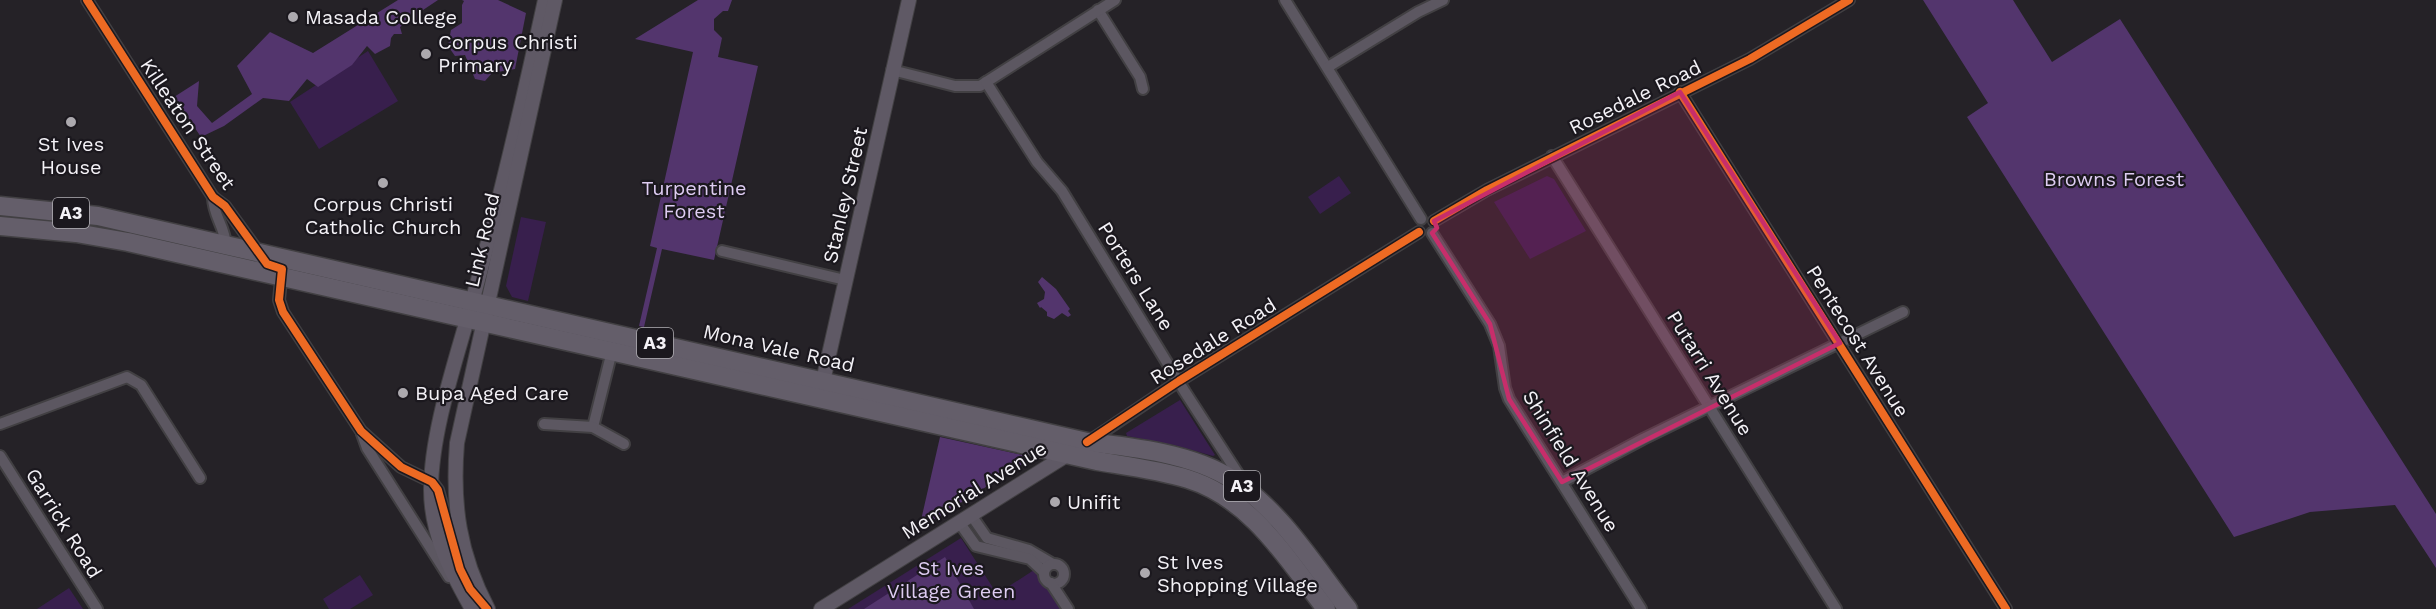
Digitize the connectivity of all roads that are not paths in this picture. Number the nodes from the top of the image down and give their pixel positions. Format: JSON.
{"nodes":[{"id":1,"x":87,"y":0,"type":"edge"},
{"id":2,"x":545,"y":0,"type":"edge"},
{"id":3,"x":555,"y":0,"type":"edge"},
{"id":4,"x":909,"y":0,"type":"edge"},
{"id":5,"x":1115,"y":0,"type":"edge"},
{"id":6,"x":1285,"y":0,"type":"edge"},
{"id":7,"x":1443,"y":0,"type":"edge"},
{"id":8,"x":1849,"y":0,"type":"edge"},
{"id":9,"x":1098,"y":10,"type":"junction"},
{"id":10,"x":1328,"y":67,"type":"junction"},
{"id":11,"x":892,"y":70,"type":"junction"},
{"id":12,"x":986,"y":82,"type":"junction"},
{"id":13,"x":1143,"y":89,"type":"dead end"},
{"id":14,"x":1680,"y":92,"type":"junction"},
{"id":15,"x":1552,"y":156,"type":"junction"},
{"id":16,"x":213,"y":197,"type":"junction"},
{"id":17,"x":0,"y":206,"type":"edge"},
{"id":18,"x":1421,"y":219,"type":"junction"},
{"id":19,"x":1434,"y":221,"type":"junction"},
{"id":20,"x":0,"y":226,"type":"edge"},
{"id":21,"x":1419,"y":232,"type":"junction"},
{"id":22,"x":1432,"y":233,"type":"junction"},
{"id":23,"x":226,"y":246,"type":"junction"},
{"id":24,"x":722,"y":251,"type":"dead end"},
{"id":25,"x":258,"y":253,"type":"junction"},
{"id":26,"x":283,"y":277,"type":"junction"},
{"id":27,"x":845,"y":280,"type":"junction"},
{"id":28,"x":478,"y":312,"type":"junction"},
{"id":29,"x":1903,"y":312,"type":"dead end"},
{"id":30,"x":1840,"y":344,"type":"junction"},
{"id":31,"x":612,"y":351,"type":"junction"},
{"id":32,"x":1179,"y":381,"type":"junction"},
{"id":33,"x":821,"y":390,"type":"junction"},
{"id":34,"x":1710,"y":406,"type":"junction"},
{"id":35,"x":0,"y":424,"type":"edge"},
{"id":36,"x":544,"y":424,"type":"dead end"},
{"id":37,"x":593,"y":427,"type":"junction"},
{"id":38,"x":361,"y":431,"type":"junction"},
{"id":39,"x":1088,"y":442,"type":"junction"},
{"id":40,"x":624,"y":444,"type":"dead end"},
{"id":41,"x":1069,"y":454,"type":"junction"},
{"id":42,"x":0,"y":456,"type":"edge"},
{"id":43,"x":200,"y":478,"type":"dead end"},
{"id":44,"x":432,"y":483,"type":"junction"},
{"id":45,"x":1562,"y":483,"type":"junction"},
{"id":46,"x":1251,"y":493,"type":"junction"},
{"id":47,"x":965,"y":519,"type":"junction"},
{"id":48,"x":1053,"y":564,"type":"junction"},
{"id":49,"x":1044,"y":573,"type":"junction"},
{"id":50,"x":1055,"y":582,"type":"junction"},
{"id":51,"x":97,"y":609,"type":"edge"},
{"id":52,"x":471,"y":609,"type":"edge"},
{"id":53,"x":488,"y":609,"type":"edge"},
{"id":54,"x":821,"y":609,"type":"edge"},
{"id":55,"x":1068,"y":609,"type":"edge"},
{"id":56,"x":1326,"y":609,"type":"edge"},
{"id":57,"x":1348,"y":609,"type":"edge"},
{"id":58,"x":1641,"y":609,"type":"edge"},
{"id":59,"x":1836,"y":609,"type":"edge"},
{"id":60,"x":2006,"y":609,"type":"edge"}],
"edges":[{"from":1,"to":16,"type":"street","name":"Killeaton Street"},
{"from":2,"to":28,"type":"main road","name":"Link Road"},
{"from":3,"to":28,"type":"main road","name":"Link Road"},
{"from":4,"to":11,"type":"main road","name":"Stanley Street"},
{"from":5,"to":9,"type":"street"},
{"from":6,"to":10,"type":"street"},
{"from":7,"to":10,"type":"street"},
{"from":8,"to":14,"type":"street","name":"Rosedale Road"},
{"from":9,"to":12,"type":"street"},
{"from":9,"to":13,"type":"street"},
{"from":10,"to":18,"type":"street"},
{"from":11,"to":12,"type":"street"},
{"from":11,"to":27,"type":"main road","name":"Stanley Street"},
{"from":12,"to":32,"type":"street","name":"Porters Lane"},
{"from":14,"to":15,"type":"street","name":"Rosedale Road"},
{"from":14,"to":30,"type":"street","name":"Pentecost Avenue"},
{"from":15,"to":19,"type":"street","name":"Rosedale Road"},
{"from":15,"to":34,"type":"street","name":"Putarri Avenue"},
{"from":16,"to":23,"type":"street","name":"Killeaton Street"},
{"from":16,"to":25,"type":"street","name":"Killeaton Street"},
{"from":17,"to":23,"type":"highway","name":"Mona Vale Road","number":"A3"},
{"from":18,"to":19,"type":"street"},
{"from":18,"to":21,"type":"street"},
{"from":19,"to":22,"type":"street"},
{"from":20,"to":26,"type":"highway","name":"Mona Vale Road","number":"A3"},
{"from":21,"to":22,"type":"street"},
{"from":21,"to":32,"type":"street","name":"Rosedale Road"},
{"from":22,"to":45,"type":"street","name":"Shinfield Avenue"},
{"from":23,"to":25,"type":"highway","name":"Mona Vale Road","number":"A3"},
{"from":24,"to":27,"type":"street"},
{"from":25,"to":26,"type":"street","name":"Killeaton Street"},
{"from":25,"to":28,"type":"highway","name":"Mona Vale Road","number":"A3"},
{"from":26,"to":28,"type":"highway","name":"Mona Vale Road","number":"A3"},
{"from":26,"to":38,"type":"street"},
{"from":27,"to":33,"type":"main road","name":"Stanley Street"},
{"from":28,"to":31,"type":"highway","name":"Mona Vale Road","number":"A3"},
{"from":28,"to":33,"type":"highway","name":"Mona Vale Road","number":"A3"},
{"from":28,"to":44,"type":"main road","name":"Link Road"},
{"from":28,"to":53,"type":"main road","name":"Link Road"},
{"from":29,"to":30,"type":"street"},
{"from":30,"to":34,"type":"street"},
{"from":30,"to":60,"type":"street","name":"Pentecost Avenue"},
{"from":31,"to":33,"type":"highway","name":"Mona Vale Road","number":"A3"},
{"from":31,"to":37,"type":"street"},
{"from":32,"to":39,"type":"street","name":"Rosedale Road"},
{"from":32,"to":46,"type":"street","name":"Porters Lane"},
{"from":33,"to":39,"type":"highway","name":"Mona Vale Road","number":"A3"},
{"from":33,"to":41,"type":"highway","name":"Mona Vale Road","number":"A3"},
{"from":34,"to":45,"type":"street"},
{"from":34,"to":59,"type":"street","name":"Putarri Avenue"},
{"from":35,"to":43,"type":"street"},
{"from":36,"to":37,"type":"street"},
{"from":37,"to":40,"type":"street"},
{"from":38,"to":44,"type":"street"},
{"from":38,"to":52,"type":"street"},
{"from":39,"to":41,"type":"main road","name":"Memorial Avenue"},
{"from":39,"to":46,"type":"highway","name":"Mona Vale Road","number":"A3"},
{"from":41,"to":47,"type":"main road","name":"Memorial Avenue"},
{"from":41,"to":56,"type":"highway","name":"Mona Vale Road","number":"A3"},
{"from":42,"to":51,"type":"street","name":"Garrick Road"},
{"from":44,"to":52,"type":"main road"},
{"from":44,"to":53,"type":"street"},
{"from":45,"to":58,"type":"street","name":"Shinfield Avenue"},
{"from":46,"to":57,"type":"highway","name":"Mona Vale Road","number":"A3"},
{"from":47,"to":48,"type":"street"},
{"from":47,"to":49,"type":"street"},
{"from":47,"to":54,"type":"main road","name":"Memorial Avenue"},
{"from":48,"to":49,"type":"street"},
{"from":48,"to":50,"type":"street"},
{"from":49,"to":50,"type":"street"},
{"from":50,"to":55,"type":"street"}]}
